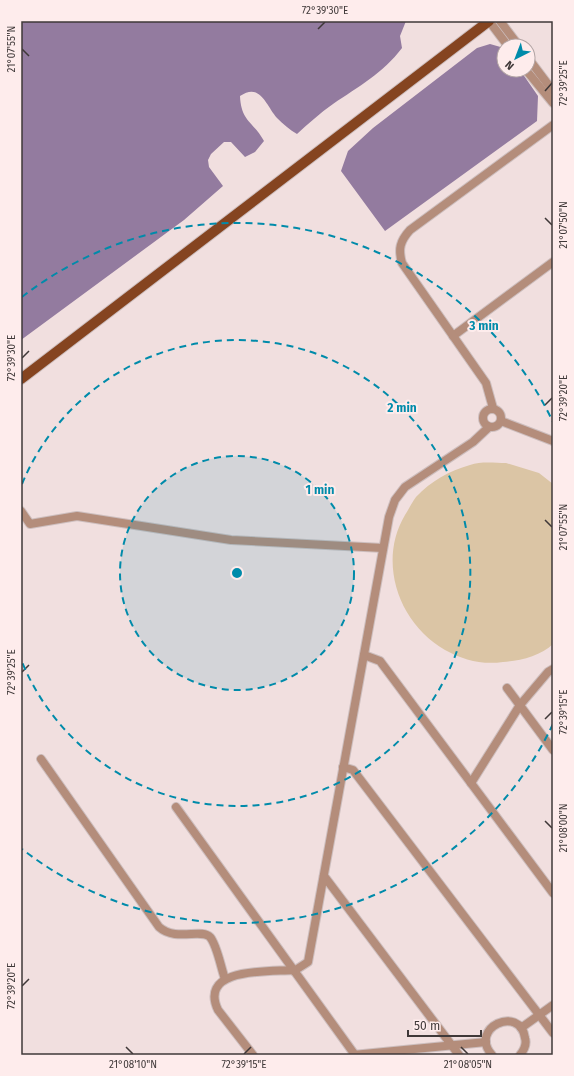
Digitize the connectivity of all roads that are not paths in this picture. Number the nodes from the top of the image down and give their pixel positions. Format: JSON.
{"nodes":[{"id":1,"x":489,"y":21,"type":"edge"},
{"id":2,"x":500,"y":21,"type":"edge"},
{"id":3,"x":502,"y":38,"type":"edge"},
{"id":4,"x":513,"y":38,"type":"edge"},
{"id":5,"x":536,"y":69,"type":"edge"},
{"id":6,"x":533,"y":78,"type":"edge"},
{"id":7,"x":553,"y":91,"type":"edge"},
{"id":8,"x":553,"y":103,"type":"edge"},
{"id":9,"x":553,"y":125,"type":"edge"},
{"id":10,"x":553,"y":262,"type":"edge"},
{"id":11,"x":453,"y":336,"type":"junction"},
{"id":12,"x":21,"y":379,"type":"edge"},
{"id":13,"x":493,"y":408,"type":"junction"},
{"id":14,"x":501,"y":421,"type":"junction"},
{"id":15,"x":489,"y":427,"type":"junction"},
{"id":16,"x":553,"y":441,"type":"edge"},
{"id":17,"x":21,"y":511,"type":"edge"},
{"id":18,"x":383,"y":548,"type":"junction"},
{"id":19,"x":364,"y":655,"type":"junction"},
{"id":20,"x":553,"y":669,"type":"edge"},
{"id":21,"x":507,"y":688,"type":"dead end"},
{"id":22,"x":520,"y":705,"type":"junction"},
{"id":23,"x":553,"y":750,"type":"edge"},
{"id":24,"x":41,"y":760,"type":"dead end"},
{"id":25,"x":344,"y":767,"type":"junction"},
{"id":26,"x":471,"y":783,"type":"junction"},
{"id":27,"x":176,"y":808,"type":"dead end"},
{"id":28,"x":324,"y":876,"type":"junction"},
{"id":29,"x":553,"y":893,"type":"edge"},
{"id":30,"x":294,"y":971,"type":"junction"},
{"id":31,"x":224,"y":979,"type":"junction"},
{"id":32,"x":553,"y":1005,"type":"edge"},
{"id":33,"x":540,"y":1015,"type":"junction"},
{"id":34,"x":522,"y":1028,"type":"junction"},
{"id":35,"x":553,"y":1033,"type":"edge"},
{"id":36,"x":486,"y":1042,"type":"junction"},
{"id":37,"x":452,"y":1046,"type":"junction"},
{"id":38,"x":490,"y":1054,"type":"edge"},
{"id":39,"x":253,"y":1055,"type":"edge"},
{"id":40,"x":354,"y":1055,"type":"edge"},
{"id":41,"x":459,"y":1055,"type":"edge"},
{"id":42,"x":520,"y":1055,"type":"edge"}],
"edges":[{"from":1,"to":3,"type":"street"},
{"from":1,"to":12,"type":"main road"},
{"from":2,"to":4,"type":"street"},
{"from":5,"to":7,"type":"street"},
{"from":6,"to":8,"type":"street"},
{"from":9,"to":11,"type":"street"},
{"from":10,"to":11,"type":"street"},
{"from":11,"to":13,"type":"street"},
{"from":13,"to":14,"type":"street"},
{"from":13,"to":15,"type":"street"},
{"from":14,"to":15,"type":"street"},
{"from":14,"to":16,"type":"street"},
{"from":15,"to":18,"type":"street"},
{"from":17,"to":18,"type":"street"},
{"from":18,"to":19,"type":"street"},
{"from":19,"to":25,"type":"street"},
{"from":19,"to":26,"type":"street"},
{"from":20,"to":22,"type":"street"},
{"from":21,"to":22,"type":"street"},
{"from":22,"to":23,"type":"street"},
{"from":22,"to":26,"type":"street"},
{"from":24,"to":31,"type":"street"},
{"from":25,"to":28,"type":"street"},
{"from":25,"to":33,"type":"street"},
{"from":26,"to":29,"type":"street"},
{"from":27,"to":30,"type":"street"},
{"from":28,"to":30,"type":"street"},
{"from":28,"to":37,"type":"street"},
{"from":30,"to":31,"type":"street"},
{"from":30,"to":40,"type":"street"},
{"from":31,"to":39,"type":"street"},
{"from":32,"to":33,"type":"street"},
{"from":33,"to":34,"type":"street"},
{"from":33,"to":35,"type":"street"},
{"from":34,"to":36,"type":"street"},
{"from":34,"to":42,"type":"street"},
{"from":36,"to":37,"type":"street"},
{"from":36,"to":38,"type":"street"},
{"from":37,"to":40,"type":"street"},
{"from":37,"to":41,"type":"street"}]}
